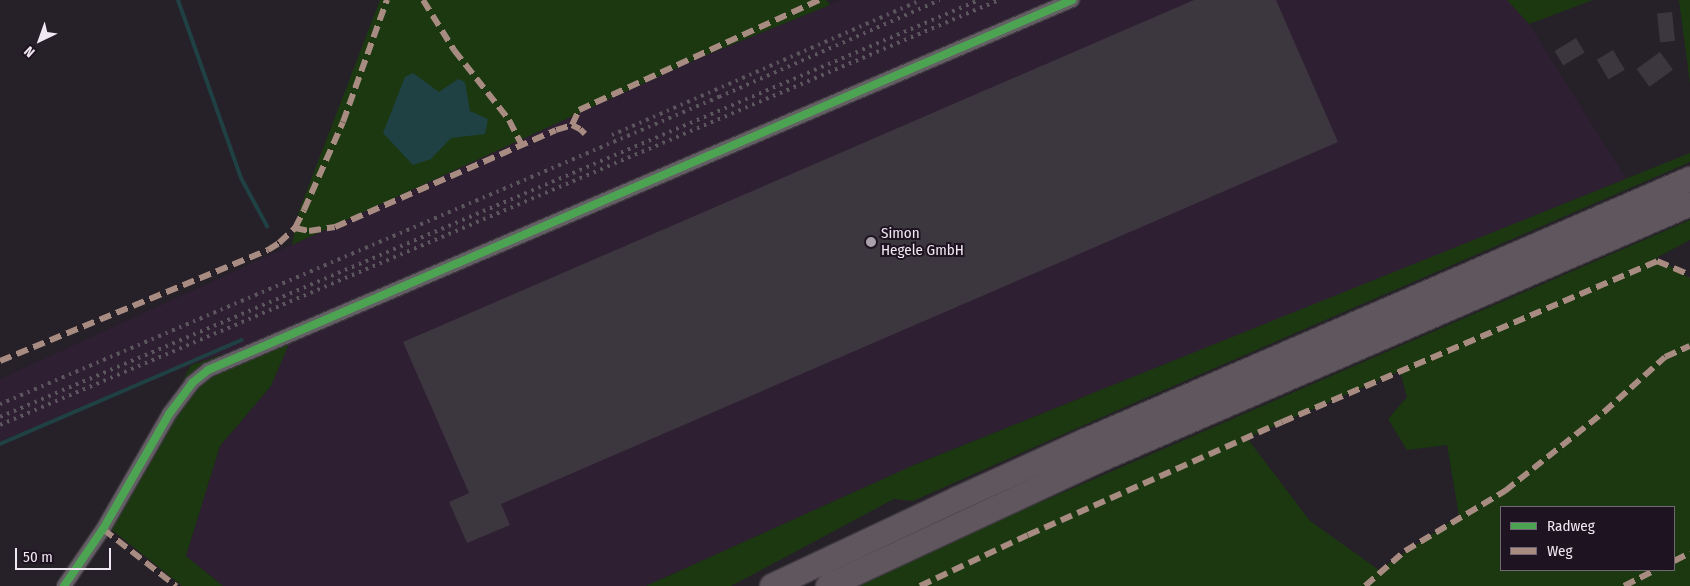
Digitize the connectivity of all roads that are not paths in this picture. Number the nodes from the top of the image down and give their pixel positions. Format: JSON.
{"nodes":[{"id":1,"x":1072,"y":0,"type":"edge"},
{"id":2,"x":1690,"y":179,"type":"edge"},
{"id":3,"x":1690,"y":204,"type":"edge"},
{"id":4,"x":64,"y":586,"type":"edge"},
{"id":5,"x":772,"y":586,"type":"edge"},
{"id":6,"x":828,"y":586,"type":"edge"}],
"edges":[{"from":1,"to":4,"type":"street"},
{"from":2,"to":5,"type":"highway"},
{"from":3,"to":6,"type":"highway"}]}
